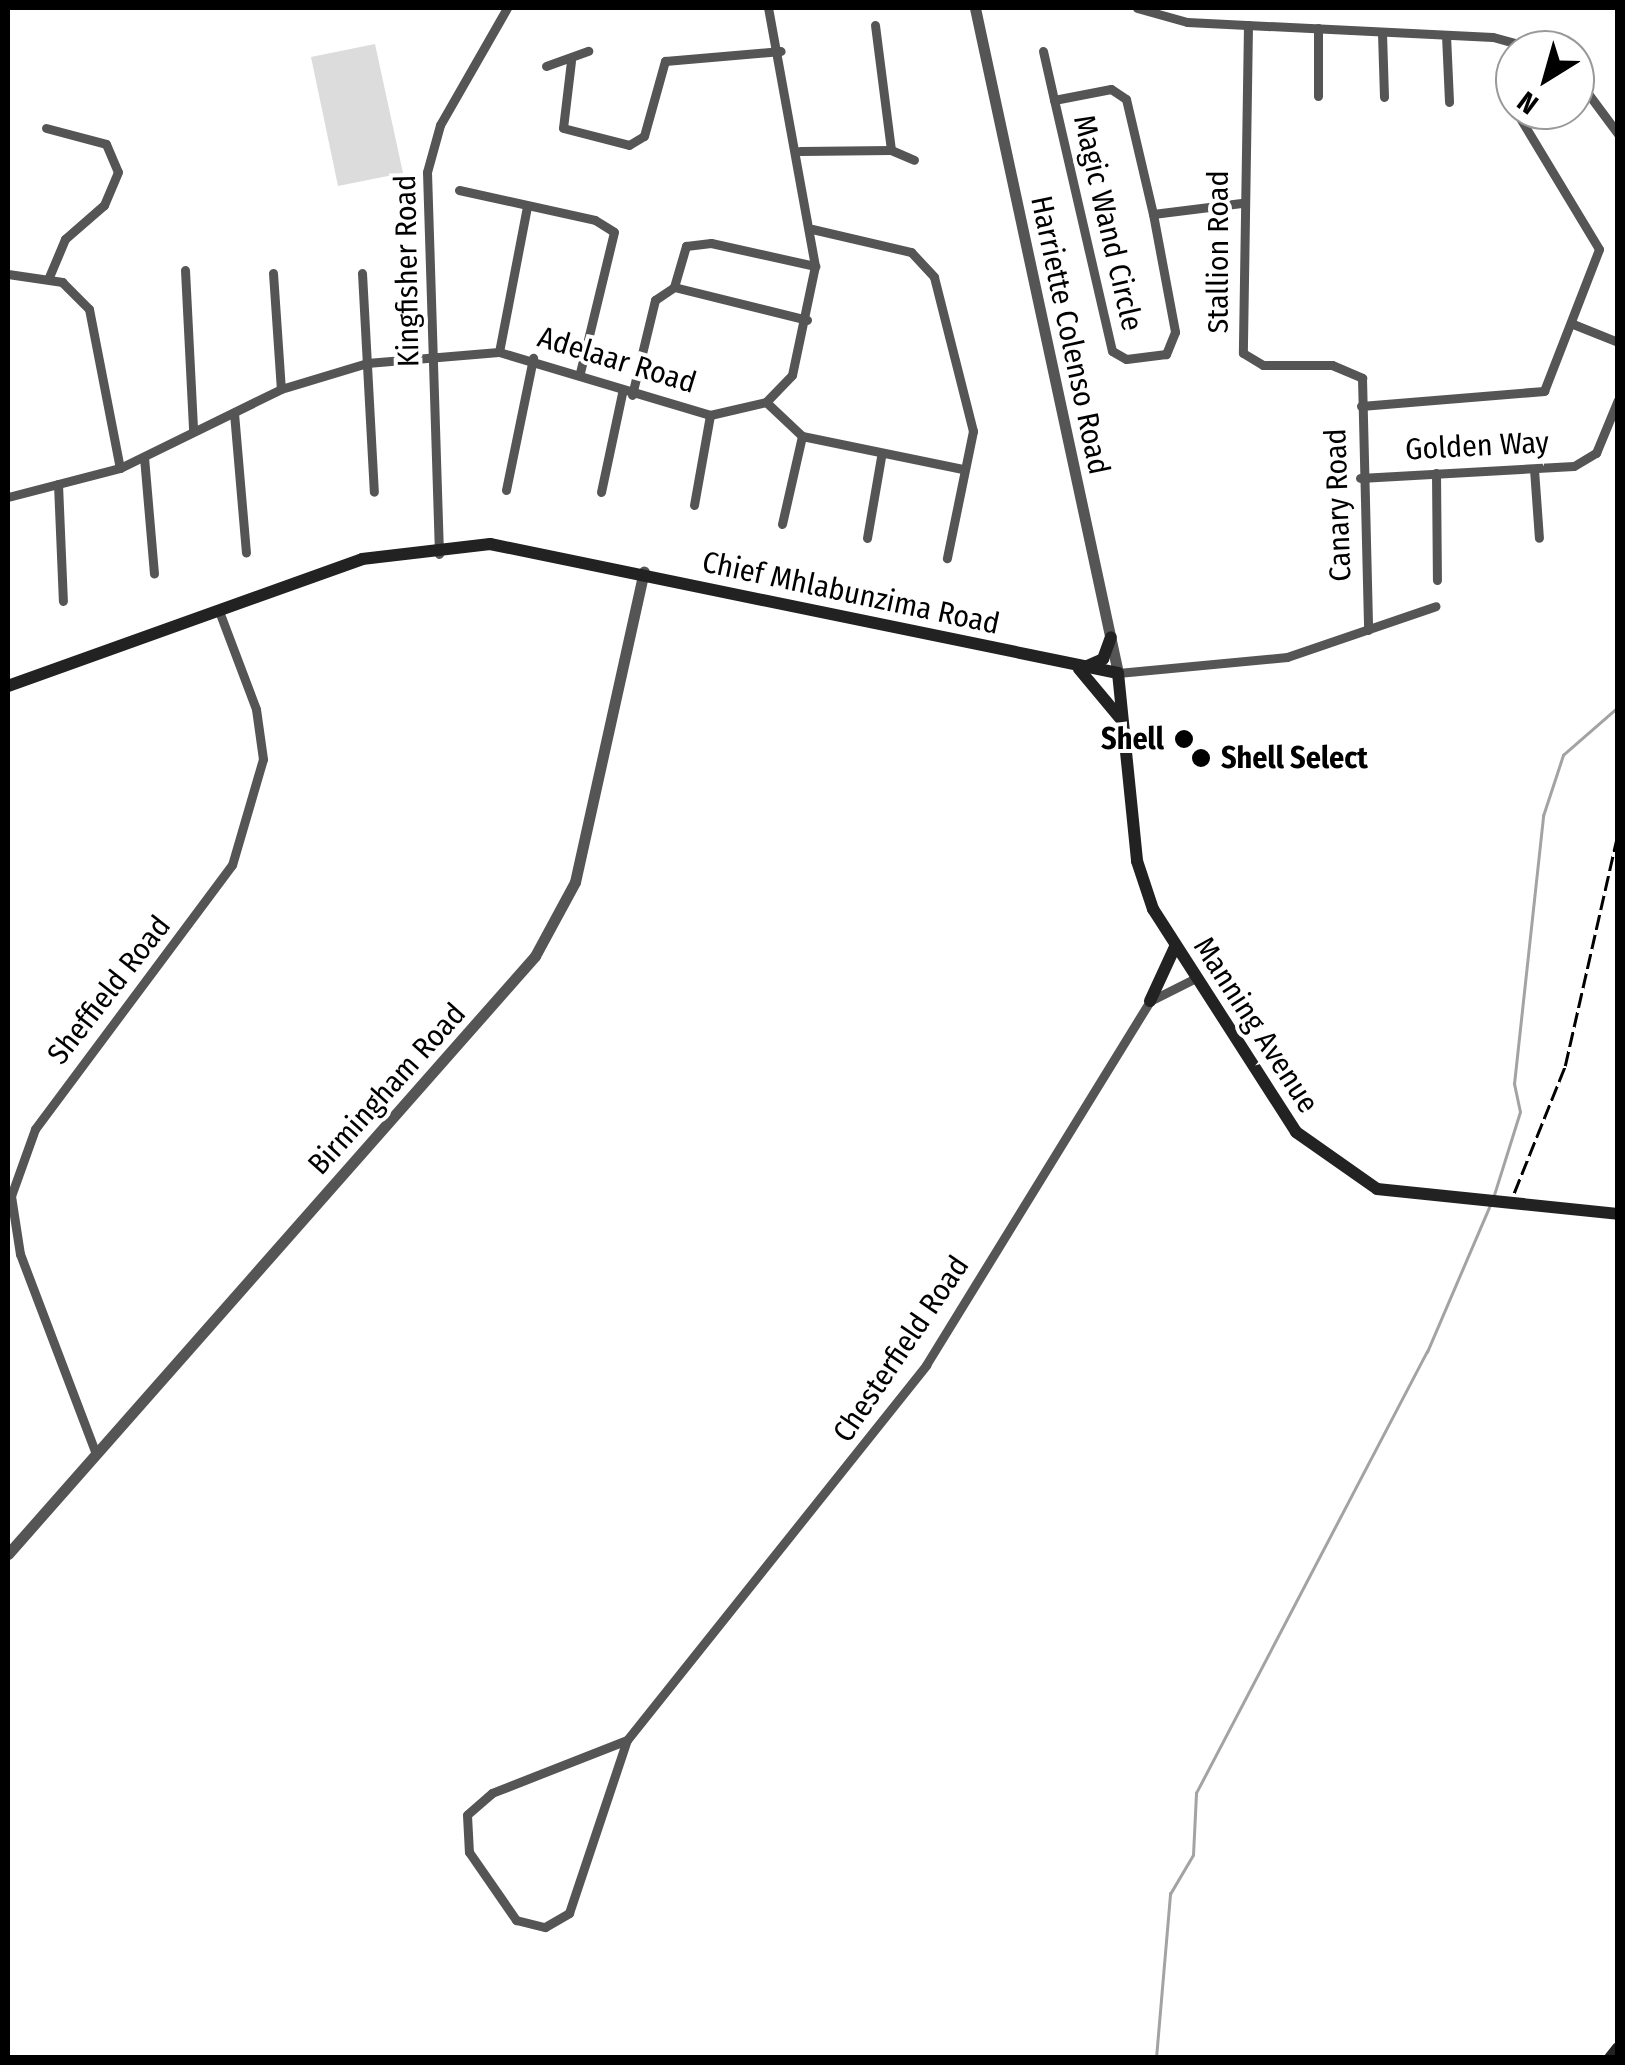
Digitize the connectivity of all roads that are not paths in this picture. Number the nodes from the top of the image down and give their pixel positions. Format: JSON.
{"nodes":[{"id":1,"x":508,"y":8,"type":"edge"},
{"id":2,"x":768,"y":8,"type":"edge"},
{"id":3,"x":974,"y":8,"type":"edge"},
{"id":4,"x":1137,"y":8,"type":"edge"},
{"id":5,"x":875,"y":25,"type":"dead end"},
{"id":6,"x":1248,"y":25,"type":"junction"},
{"id":7,"x":1318,"y":28,"type":"junction"},
{"id":8,"x":1382,"y":33,"type":"junction"},
{"id":9,"x":1446,"y":35,"type":"junction"},
{"id":10,"x":1495,"y":43,"type":"edge"},
{"id":11,"x":588,"y":51,"type":"dead end"},
{"id":12,"x":1043,"y":51,"type":"dead end"},
{"id":13,"x":781,"y":52,"type":"junction"},
{"id":14,"x":571,"y":61,"type":"junction"},
{"id":15,"x":546,"y":66,"type":"dead end"},
{"id":16,"x":1318,"y":96,"type":"dead end"},
{"id":17,"x":1384,"y":97,"type":"dead end"},
{"id":18,"x":1054,"y":100,"type":"junction"},
{"id":19,"x":1449,"y":102,"type":"dead end"},
{"id":20,"x":1595,"y":103,"type":"edge"},
{"id":21,"x":46,"y":128,"type":"dead end"},
{"id":22,"x":1527,"y":130,"type":"edge"},
{"id":23,"x":1618,"y":134,"type":"edge"},
{"id":24,"x":891,"y":150,"type":"junction"},
{"id":25,"x":800,"y":151,"type":"junction"},
{"id":26,"x":914,"y":160,"type":"dead end"},
{"id":27,"x":459,"y":190,"type":"dead end"},
{"id":28,"x":1240,"y":203,"type":"junction"},
{"id":29,"x":527,"y":207,"type":"junction"},
{"id":30,"x":1153,"y":214,"type":"junction"},
{"id":31,"x":812,"y":230,"type":"junction"},
{"id":32,"x":815,"y":266,"type":"junction"},
{"id":33,"x":185,"y":270,"type":"dead end"},
{"id":34,"x":273,"y":273,"type":"dead end"},
{"id":35,"x":362,"y":273,"type":"dead end"},
{"id":36,"x":8,"y":274,"type":"edge"},
{"id":37,"x":49,"y":277,"type":"junction"},
{"id":38,"x":674,"y":287,"type":"junction"},
{"id":39,"x":807,"y":320,"type":"junction"},
{"id":40,"x":1572,"y":324,"type":"junction"},
{"id":41,"x":1618,"y":342,"type":"edge"},
{"id":42,"x":499,"y":352,"type":"junction"},
{"id":43,"x":434,"y":358,"type":"junction"},
{"id":44,"x":532,"y":358,"type":"junction"},
{"id":45,"x":367,"y":363,"type":"junction"},
{"id":46,"x":580,"y":373,"type":"junction"},
{"id":47,"x":1362,"y":378,"type":"joint"},
{"id":48,"x":281,"y":388,"type":"junction"},
{"id":49,"x":627,"y":394,"type":"junction"},
{"id":50,"x":1618,"y":400,"type":"edge"},
{"id":51,"x":766,"y":402,"type":"junction"},
{"id":52,"x":1360,"y":406,"type":"junction"},
{"id":53,"x":234,"y":413,"type":"junction"},
{"id":54,"x":710,"y":415,"type":"junction"},
{"id":55,"x":192,"y":430,"type":"junction"},
{"id":56,"x":1605,"y":434,"type":"junction"},
{"id":57,"x":802,"y":436,"type":"junction"},
{"id":58,"x":1618,"y":438,"type":"edge"},
{"id":59,"x":144,"y":456,"type":"junction"},
{"id":60,"x":881,"y":457,"type":"junction"},
{"id":61,"x":120,"y":468,"type":"junction"},
{"id":62,"x":1534,"y":469,"type":"junction"},
{"id":63,"x":963,"y":470,"type":"junction"},
{"id":64,"x":1436,"y":473,"type":"junction"},
{"id":65,"x":1360,"y":478,"type":"junction"},
{"id":66,"x":58,"y":484,"type":"junction"},
{"id":67,"x":506,"y":490,"type":"dead end"},
{"id":68,"x":374,"y":492,"type":"dead end"},
{"id":69,"x":601,"y":492,"type":"dead end"},
{"id":70,"x":8,"y":497,"type":"edge"},
{"id":71,"x":694,"y":505,"type":"dead end"},
{"id":72,"x":782,"y":524,"type":"dead end"},
{"id":73,"x":867,"y":538,"type":"dead end"},
{"id":74,"x":1538,"y":538,"type":"dead end"},
{"id":75,"x":439,"y":550,"type":"junction"},
{"id":76,"x":246,"y":552,"type":"dead end"},
{"id":77,"x":947,"y":558,"type":"dead end"},
{"id":78,"x":644,"y":572,"type":"junction"},
{"id":79,"x":154,"y":574,"type":"dead end"},
{"id":80,"x":1437,"y":580,"type":"dead end"},
{"id":81,"x":63,"y":601,"type":"dead end"},
{"id":82,"x":1436,"y":606,"type":"dead end"},
{"id":83,"x":219,"y":611,"type":"junction"},
{"id":84,"x":1368,"y":630,"type":"junction"},
{"id":85,"x":1112,"y":637,"type":"junction"},
{"id":86,"x":1077,"y":668,"type":"junction"},
{"id":87,"x":1118,"y":673,"type":"junction"},
{"id":88,"x":8,"y":686,"type":"edge"},
{"id":89,"x":1125,"y":730,"type":"junction"},
{"id":90,"x":1175,"y":947,"type":"junction"},
{"id":91,"x":1194,"y":980,"type":"junction"},
{"id":92,"x":1150,"y":1001,"type":"junction"},
{"id":93,"x":1618,"y":1214,"type":"edge"},
{"id":94,"x":96,"y":1454,"type":"junction"},
{"id":95,"x":8,"y":1554,"type":"edge"},
{"id":96,"x":627,"y":1740,"type":"junction"},
{"id":97,"x":1618,"y":2048,"type":"edge"},
{"id":98,"x":1610,"y":2058,"type":"edge"}],
"edges":[{"from":1,"to":43,"type":"street","name":"Kingfisher Road"},
{"from":2,"to":13,"type":"street"},
{"from":3,"to":85,"type":"street","name":"Harriette Colenso Road"},
{"from":4,"to":6,"type":"street"},
{"from":5,"to":24,"type":"street"},
{"from":6,"to":7,"type":"street"},
{"from":6,"to":28,"type":"street","name":"Stallion Road"},
{"from":7,"to":8,"type":"street"},
{"from":7,"to":16,"type":"street"},
{"from":8,"to":9,"type":"street"},
{"from":8,"to":17,"type":"street"},
{"from":9,"to":10,"type":"street"},
{"from":9,"to":19,"type":"street"},
{"from":11,"to":14,"type":"street"},
{"from":12,"to":18,"type":"street"},
{"from":13,"to":14,"type":"street"},
{"from":13,"to":25,"type":"street"},
{"from":14,"to":15,"type":"street"},
{"from":18,"to":30,"type":"street","name":"Magic Wand Circle"},
{"from":18,"to":30,"type":"street","name":"Magic Wand Circle"},
{"from":20,"to":23,"type":"street"},
{"from":21,"to":37,"type":"street"},
{"from":22,"to":40,"type":"street"},
{"from":24,"to":25,"type":"street"},
{"from":24,"to":26,"type":"street"},
{"from":25,"to":31,"type":"street"},
{"from":27,"to":29,"type":"street"},
{"from":28,"to":30,"type":"street"},
{"from":28,"to":47,"type":"street","name":"Stallion Road"},
{"from":29,"to":42,"type":"street"},
{"from":29,"to":46,"type":"street"},
{"from":31,"to":32,"type":"street"},
{"from":31,"to":63,"type":"street"},
{"from":32,"to":38,"type":"street"},
{"from":32,"to":39,"type":"street"},
{"from":33,"to":55,"type":"street"},
{"from":34,"to":48,"type":"street"},
{"from":35,"to":45,"type":"street"},
{"from":36,"to":37,"type":"street"},
{"from":37,"to":61,"type":"street"},
{"from":38,"to":39,"type":"street"},
{"from":38,"to":49,"type":"street"},
{"from":39,"to":51,"type":"street"},
{"from":40,"to":41,"type":"street"},
{"from":40,"to":52,"type":"street"},
{"from":42,"to":43,"type":"street","name":"Adelaar Road"},
{"from":42,"to":44,"type":"street","name":"Adelaar Road"},
{"from":43,"to":45,"type":"street","name":"Adelaar Road"},
{"from":43,"to":75,"type":"street","name":"Kingfisher Road"},
{"from":44,"to":46,"type":"street","name":"Adelaar Road"},
{"from":44,"to":67,"type":"street"},
{"from":45,"to":48,"type":"street","name":"Adelaar Road"},
{"from":45,"to":68,"type":"street"},
{"from":46,"to":49,"type":"street","name":"Adelaar Road"},
{"from":47,"to":52,"type":"street","name":"Canary Road"},
{"from":48,"to":53,"type":"street","name":"Adelaar Road"},
{"from":49,"to":54,"type":"street","name":"Adelaar Road"},
{"from":49,"to":69,"type":"street"},
{"from":50,"to":56,"type":"street","name":"Golden Way"},
{"from":51,"to":54,"type":"street","name":"Adelaar Road"},
{"from":51,"to":57,"type":"street"},
{"from":52,"to":65,"type":"street","name":"Canary Road"},
{"from":53,"to":55,"type":"street","name":"Adelaar Road"},
{"from":53,"to":76,"type":"street"},
{"from":54,"to":71,"type":"street"},
{"from":55,"to":59,"type":"street","name":"Adelaar Road"},
{"from":56,"to":58,"type":"street"},
{"from":56,"to":62,"type":"street","name":"Golden Way"},
{"from":57,"to":60,"type":"street"},
{"from":57,"to":72,"type":"street"},
{"from":59,"to":61,"type":"street","name":"Adelaar Road"},
{"from":59,"to":79,"type":"street"},
{"from":60,"to":63,"type":"street"},
{"from":60,"to":73,"type":"street"},
{"from":61,"to":66,"type":"street","name":"Adelaar Road"},
{"from":62,"to":64,"type":"street","name":"Golden Way"},
{"from":62,"to":74,"type":"street"},
{"from":63,"to":77,"type":"street"},
{"from":64,"to":65,"type":"street","name":"Golden Way"},
{"from":64,"to":80,"type":"street"},
{"from":65,"to":84,"type":"street","name":"Canary Road"},
{"from":66,"to":70,"type":"street","name":"Adelaar Road"},
{"from":66,"to":81,"type":"street"},
{"from":75,"to":78,"type":"main road","name":"Chief Mhlabunzima Road"},
{"from":75,"to":83,"type":"main road","name":"Chief Mhlabunzima Road"},
{"from":78,"to":86,"type":"main road","name":"Chief Mhlabunzima Road"},
{"from":78,"to":94,"type":"street","name":"Birmingham Road"},
{"from":82,"to":84,"type":"street"},
{"from":83,"to":88,"type":"main road","name":"Chief Mhlabunzima Road"},
{"from":83,"to":94,"type":"street","name":"Sheffield Road"},
{"from":84,"to":87,"type":"street"},
{"from":85,"to":86,"type":"main road"},
{"from":85,"to":87,"type":"street","name":"Harriette Colenso Road"},
{"from":86,"to":87,"type":"main road","name":"Chief Mhlabunzima Road"},
{"from":86,"to":89,"type":"main road"},
{"from":87,"to":89,"type":"main road","name":"Manning Avenue"},
{"from":89,"to":90,"type":"main road","name":"Manning Avenue"},
{"from":90,"to":91,"type":"main road","name":"Manning Avenue"},
{"from":90,"to":92,"type":"main road"},
{"from":91,"to":92,"type":"street"},
{"from":91,"to":93,"type":"main road","name":"Manning Avenue"},
{"from":92,"to":96,"type":"street","name":"Chesterfield Road"},
{"from":94,"to":95,"type":"street","name":"Birmingham Road"},
{"from":96,"to":96,"type":"street","name":"Chesterfield Road"},
{"from":97,"to":98,"type":"main road"}]}
